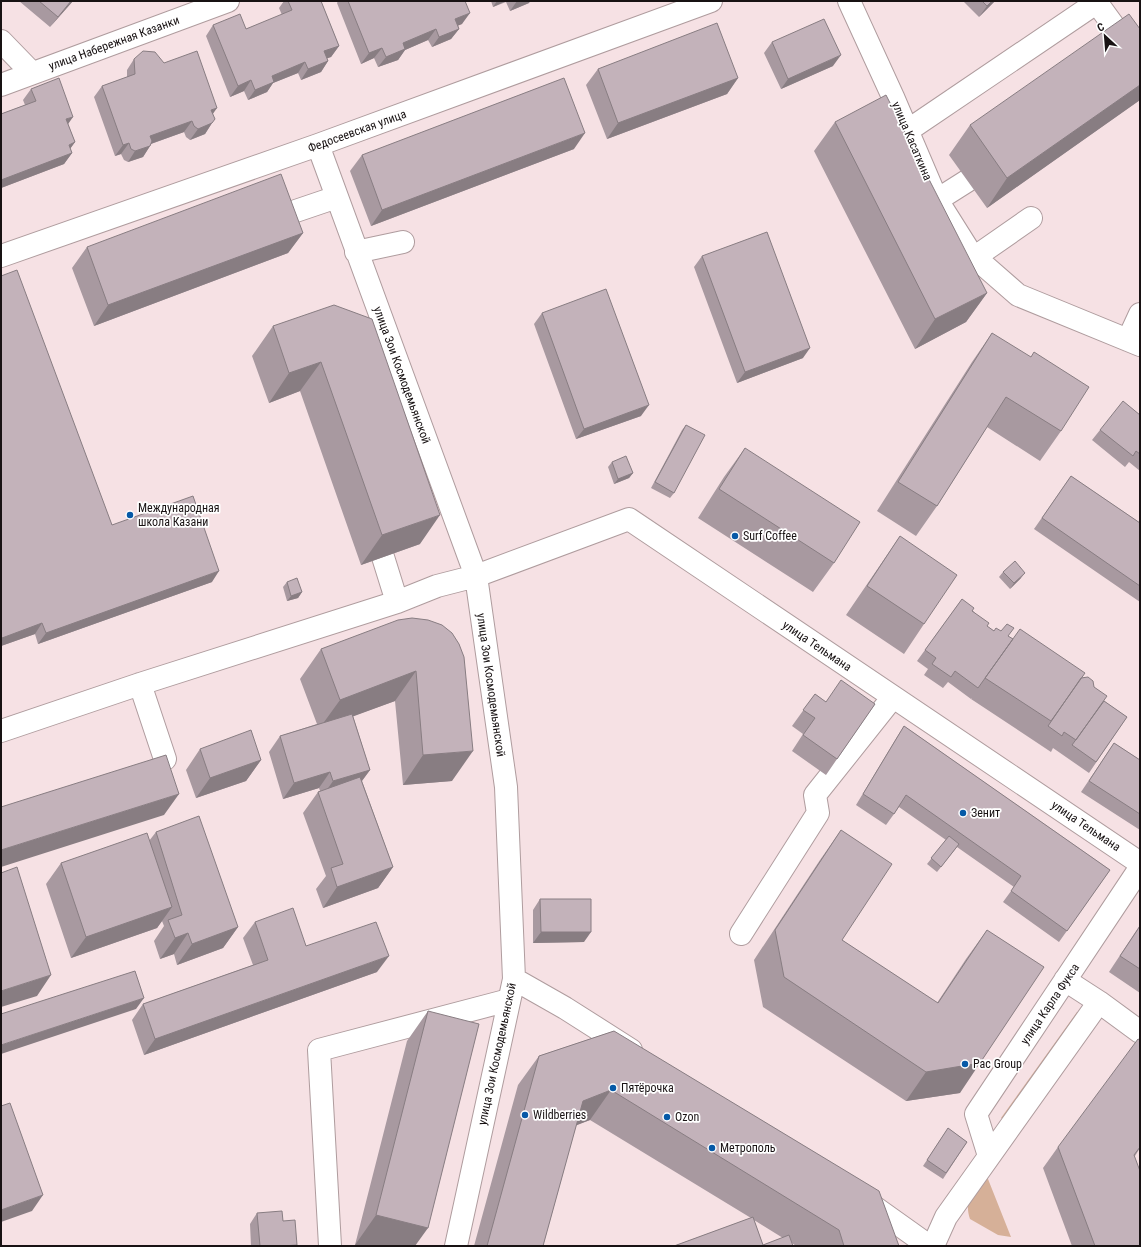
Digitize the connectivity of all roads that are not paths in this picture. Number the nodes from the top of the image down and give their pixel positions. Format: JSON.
{"nodes":[{"id":1,"x":228,"y":1,"type":"edge"},
{"id":2,"x":711,"y":1,"type":"edge"},
{"id":3,"x":848,"y":1,"type":"edge"},
{"id":4,"x":1098,"y":2,"type":"edge"},
{"id":5,"x":1,"y":41,"type":"edge"},
{"id":6,"x":1140,"y":62,"type":"edge"},
{"id":7,"x":32,"y":73,"type":"junction"},
{"id":8,"x":1,"y":85,"type":"edge"},
{"id":9,"x":908,"y":131,"type":"junction"},
{"id":10,"x":318,"y":145,"type":"junction"},
{"id":11,"x":967,"y":181,"type":"dead end"},
{"id":12,"x":337,"y":197,"type":"junction"},
{"id":13,"x":937,"y":200,"type":"junction"},
{"id":14,"x":275,"y":218,"type":"edge"},
{"id":15,"x":1031,"y":218,"type":"dead end"},
{"id":16,"x":404,"y":242,"type":"dead end"},
{"id":17,"x":356,"y":252,"type":"junction"},
{"id":18,"x":1,"y":256,"type":"edge"},
{"id":19,"x":975,"y":257,"type":"junction"},
{"id":20,"x":1140,"y":314,"type":"edge"},
{"id":21,"x":1134,"y":342,"type":"edge"},
{"id":22,"x":383,"y":557,"type":"edge"},
{"id":23,"x":476,"y":576,"type":"junction"},
{"id":24,"x":396,"y":602,"type":"junction"},
{"id":25,"x":140,"y":684,"type":"junction"},
{"id":26,"x":893,"y":697,"type":"junction"},
{"id":27,"x":1,"y":731,"type":"edge"},
{"id":28,"x":165,"y":759,"type":"edge"},
{"id":29,"x":1140,"y":863,"type":"edge"},
{"id":30,"x":1140,"y":868,"type":"edge"},
{"id":31,"x":741,"y":934,"type":"dead end"},
{"id":32,"x":514,"y":979,"type":"junction"},
{"id":33,"x":1065,"y":980,"type":"junction"},
{"id":34,"x":509,"y":1000,"type":"junction"},
{"id":35,"x":1099,"y":1002,"type":"junction"},
{"id":36,"x":1140,"y":1032,"type":"edge"},
{"id":37,"x":645,"y":1059,"type":"edge"},
{"id":38,"x":988,"y":1156,"type":"junction"},
{"id":39,"x":847,"y":1189,"type":"edge"},
{"id":40,"x":330,"y":1246,"type":"edge"},
{"id":41,"x":456,"y":1246,"type":"edge"},
{"id":42,"x":929,"y":1246,"type":"edge"},
{"id":43,"x":933,"y":1246,"type":"edge"}],
"edges":[{"from":1,"to":7,"type":"street","name":"улица Набережная Казанки"},
{"from":2,"to":10,"type":"street","name":"Федосеевская улица"},
{"from":3,"to":9,"type":"street","name":"улица Касаткина"},
{"from":4,"to":6,"type":"street"},
{"from":4,"to":9,"type":"street"},
{"from":5,"to":7,"type":"street"},
{"from":7,"to":8,"type":"street","name":"улица Набережная Казанки"},
{"from":9,"to":13,"type":"street","name":"улица Касаткина"},
{"from":10,"to":12,"type":"street","name":"улица Зои Космодемьянской"},
{"from":10,"to":18,"type":"street","name":"Федосеевская улица"},
{"from":11,"to":13,"type":"street"},
{"from":12,"to":14,"type":"street"},
{"from":12,"to":17,"type":"street","name":"улица Зои Космодемьянской"},
{"from":13,"to":19,"type":"street","name":"улица Касаткина"},
{"from":15,"to":19,"type":"street"},
{"from":16,"to":17,"type":"street"},
{"from":17,"to":23,"type":"street","name":"улица Зои Космодемьянской"},
{"from":19,"to":21,"type":"street","name":"улица Касаткина"},
{"from":20,"to":21,"type":"street"},
{"from":22,"to":24,"type":"street"},
{"from":23,"to":24,"type":"street"},
{"from":23,"to":26,"type":"street","name":"улица Тельмана"},
{"from":23,"to":32,"type":"street","name":"улица Зои Космодемьянской"},
{"from":24,"to":25,"type":"street"},
{"from":25,"to":27,"type":"street"},
{"from":25,"to":28,"type":"street"},
{"from":26,"to":29,"type":"street","name":"улица Тельмана"},
{"from":26,"to":31,"type":"street"},
{"from":30,"to":33,"type":"street","name":"улица Карла Фукса"},
{"from":32,"to":34,"type":"street","name":"улица Зои Космодемьянской"},
{"from":32,"to":37,"type":"street"},
{"from":33,"to":35,"type":"street"},
{"from":33,"to":38,"type":"street","name":"улица Карла Фукса"},
{"from":34,"to":40,"type":"street"},
{"from":34,"to":41,"type":"street","name":"улица Зои Космодемьянской"},
{"from":35,"to":36,"type":"street"},
{"from":35,"to":38,"type":"street"},
{"from":38,"to":43,"type":"street"},
{"from":39,"to":42,"type":"street"}]}
